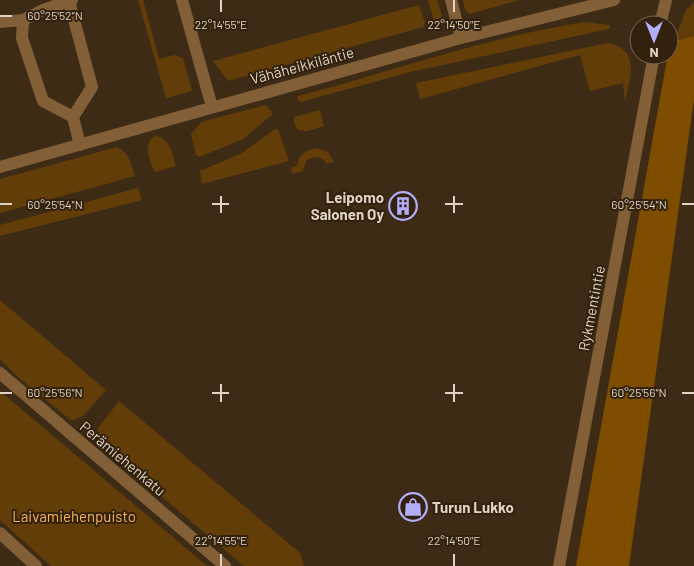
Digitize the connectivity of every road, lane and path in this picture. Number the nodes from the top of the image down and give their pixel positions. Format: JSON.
{"nodes":[{"id":1,"x":70,"y":0,"type":"edge"},
{"id":2,"x":182,"y":0,"type":"edge"},
{"id":3,"x":451,"y":0,"type":"edge"},
{"id":4,"x":614,"y":0,"type":"edge"},
{"id":5,"x":666,"y":0,"type":"edge"},
{"id":6,"x":662,"y":15,"type":"edge"},
{"id":7,"x":23,"y":20,"type":"junction"},
{"id":8,"x":0,"y":22,"type":"edge"},
{"id":9,"x":461,"y":38,"type":"junction"},
{"id":10,"x":652,"y":65,"type":"edge"},
{"id":11,"x":212,"y":107,"type":"junction"},
{"id":12,"x":73,"y":117,"type":"junction"},
{"id":13,"x":80,"y":144,"type":"junction"},
{"id":14,"x":0,"y":167,"type":"edge"},
{"id":15,"x":0,"y":373,"type":"edge"},
{"id":16,"x":0,"y":533,"type":"edge"},
{"id":17,"x":36,"y":566,"type":"edge"},
{"id":18,"x":226,"y":566,"type":"edge"},
{"id":19,"x":559,"y":566,"type":"edge"}],
"edges":[{"from":1,"to":7,"type":"street"},
{"from":1,"to":12,"type":"street"},
{"from":2,"to":11,"type":"street"},
{"from":3,"to":9,"type":"street"},
{"from":4,"to":9,"type":"street","name":"Vähäheikkiläntie"},
{"from":5,"to":6,"type":"street"},
{"from":7,"to":8,"type":"street"},
{"from":7,"to":12,"type":"street"},
{"from":9,"to":11,"type":"street","name":"Vähäheikkiläntie"},
{"from":10,"to":19,"type":"street","name":"Rykmentintie"},
{"from":11,"to":13,"type":"street","name":"Vähäheikkiläntie"},
{"from":12,"to":13,"type":"street"},
{"from":13,"to":14,"type":"street","name":"Vähäheikkiläntie"},
{"from":15,"to":18,"type":"street","name":"Perämiehenkatu"},
{"from":16,"to":17,"type":"street"}]}
